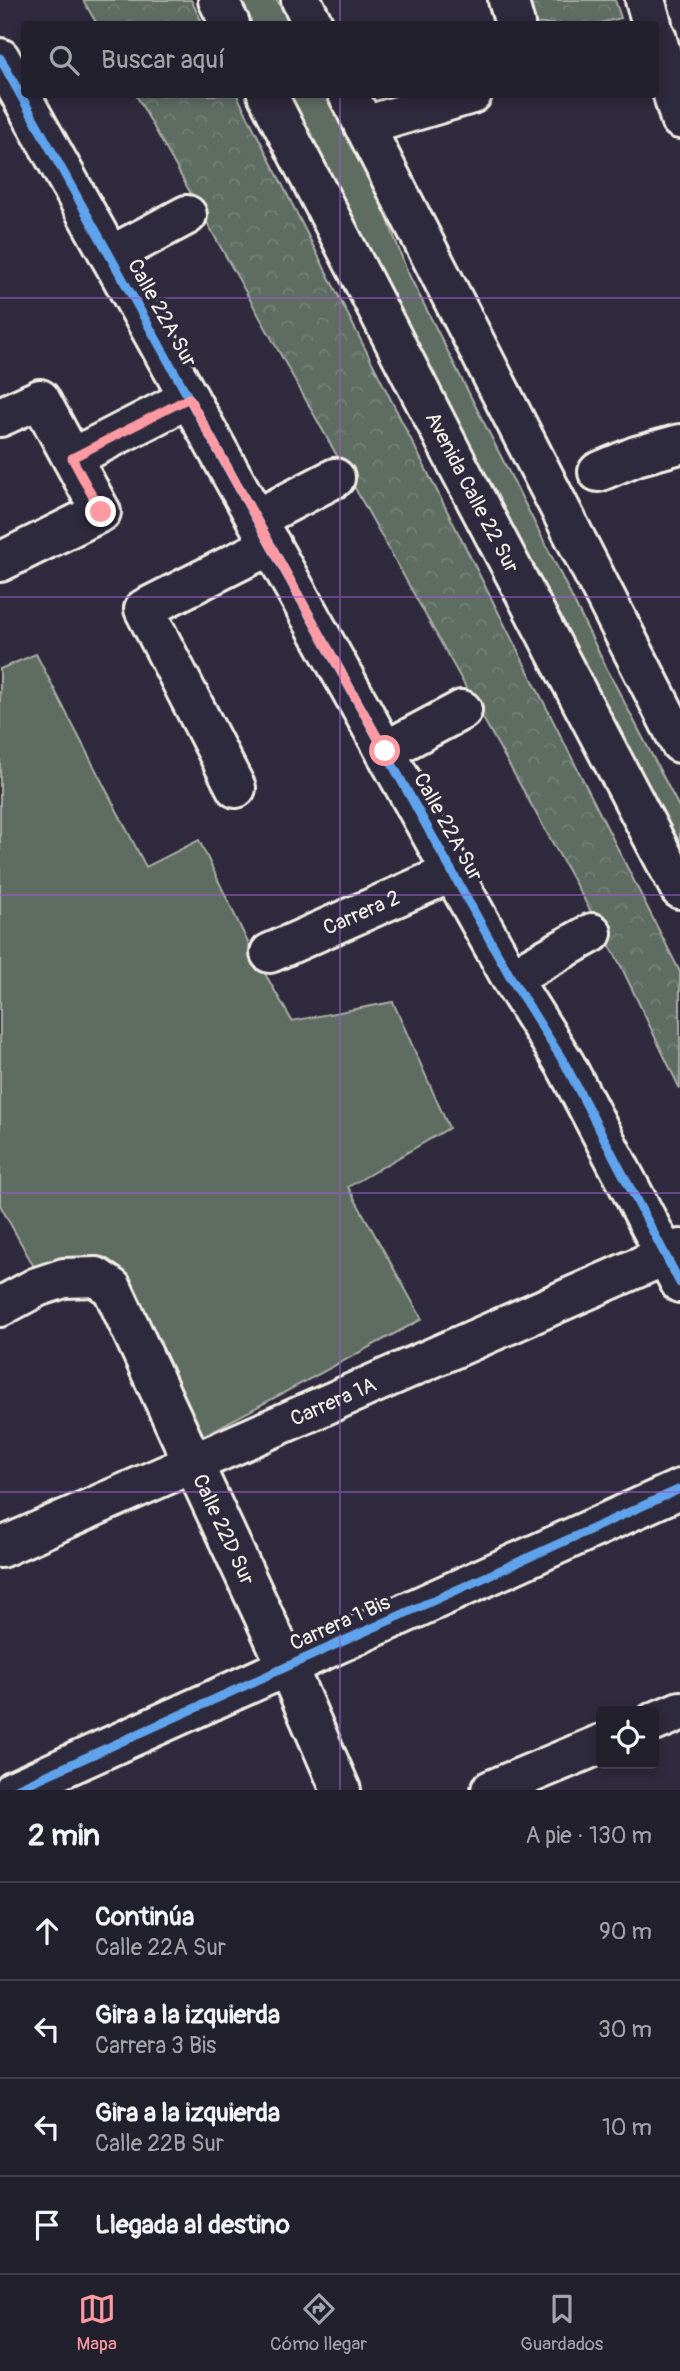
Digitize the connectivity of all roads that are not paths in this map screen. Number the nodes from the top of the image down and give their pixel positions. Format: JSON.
{"nodes":[{"id":1,"x":218,"y":0,"type":"edge"},
{"id":2,"x":301,"y":0,"type":"edge"},
{"id":3,"x":508,"y":0,"type":"edge"},
{"id":4,"x":645,"y":0,"type":"edge"},
{"id":5,"x":228,"y":21,"type":"edge"},
{"id":6,"x":312,"y":21,"type":"edge"},
{"id":7,"x":514,"y":21,"type":"edge"},
{"id":8,"x":654,"y":21,"type":"edge"},
{"id":9,"x":660,"y":35,"type":"edge"},
{"id":10,"x":25,"y":98,"type":"edge"},
{"id":11,"x":269,"y":98,"type":"edge"},
{"id":12,"x":443,"y":98,"type":"edge"},
{"id":13,"x":356,"y":110,"type":"edge"},
{"id":14,"x":680,"y":119,"type":"edge"},
{"id":15,"x":187,"y":215,"type":"dead end"},
{"id":16,"x":110,"y":256,"type":"junction"},
{"id":17,"x":189,"y":398,"type":"junction"},
{"id":18,"x":0,"y":417,"type":"edge"},
{"id":19,"x":680,"y":444,"type":"edge"},
{"id":20,"x":72,"y":458,"type":"junction"},
{"id":21,"x":597,"y":472,"type":"dead end"},
{"id":22,"x":335,"y":478,"type":"dead end"},
{"id":23,"x":263,"y":532,"type":"junction"},
{"id":24,"x":0,"y":562,"type":"edge"},
{"id":25,"x":462,"y":710,"type":"dead end"},
{"id":26,"x":680,"y":743,"type":"edge"},
{"id":27,"x":385,"y":751,"type":"junction"},
{"id":28,"x":236,"y":788,"type":"dead end"},
{"id":29,"x":453,"y":872,"type":"junction"},
{"id":30,"x":680,"y":889,"type":"edge"},
{"id":31,"x":592,"y":933,"type":"dead end"},
{"id":32,"x":270,"y":953,"type":"dead end"},
{"id":33,"x":511,"y":978,"type":"junction"},
{"id":34,"x":675,"y":1262,"type":"edge"},
{"id":35,"x":0,"y":1307,"type":"edge"},
{"id":36,"x":193,"y":1462,"type":"junction"},
{"id":37,"x":680,"y":1489,"type":"edge"},
{"id":38,"x":0,"y":1548,"type":"edge"},
{"id":39,"x":287,"y":1666,"type":"junction"},
{"id":40,"x":680,"y":1711,"type":"edge"},
{"id":41,"x":659,"y":1720,"type":"edge"},
{"id":42,"x":596,"y":1746,"type":"edge"},
{"id":43,"x":14,"y":1790,"type":"edge"},
{"id":44,"x":341,"y":1790,"type":"edge"},
{"id":45,"x":491,"y":1790,"type":"edge"}],
"edges":[{"from":1,"to":5,"type":"street"},
{"from":2,"to":6,"type":"street"},
{"from":3,"to":7,"type":"street"},
{"from":4,"to":8,"type":"street"},
{"from":9,"to":14,"type":"street"},
{"from":10,"to":16,"type":"street","name":"Calle 22A Sur"},
{"from":11,"to":30,"type":"street","name":"Avenida Calle 22 Sur"},
{"from":12,"to":13,"type":"street"},
{"from":13,"to":26,"type":"street"},
{"from":15,"to":16,"type":"street"},
{"from":16,"to":17,"type":"street","name":"Calle 22A Sur"},
{"from":17,"to":20,"type":"street"},
{"from":17,"to":23,"type":"street","name":"Calle 22A Sur"},
{"from":18,"to":20,"type":"street"},
{"from":19,"to":21,"type":"street"},
{"from":20,"to":24,"type":"street"},
{"from":22,"to":23,"type":"street"},
{"from":23,"to":27,"type":"street","name":"Calle 22A Sur"},
{"from":23,"to":28,"type":"street"},
{"from":25,"to":27,"type":"street"},
{"from":27,"to":29,"type":"street","name":"Calle 22A Sur"},
{"from":29,"to":32,"type":"street","name":"Carrera 2"},
{"from":29,"to":33,"type":"street","name":"Calle 22A Sur"},
{"from":31,"to":33,"type":"street"},
{"from":33,"to":34,"type":"street","name":"Calle 22A Sur"},
{"from":34,"to":36,"type":"street","name":"Carrera 1A"},
{"from":35,"to":36,"type":"street","name":"Calle 22D Sur"},
{"from":36,"to":38,"type":"street","name":"Carrera 1A"},
{"from":36,"to":39,"type":"street","name":"Calle 22D Sur"},
{"from":37,"to":39,"type":"street","name":"Carrera 1 Bis"},
{"from":39,"to":43,"type":"street","name":"Carrera 1 Bis"},
{"from":39,"to":44,"type":"street","name":"Calle 22D Sur"},
{"from":40,"to":41,"type":"street"},
{"from":42,"to":45,"type":"street"}]}
